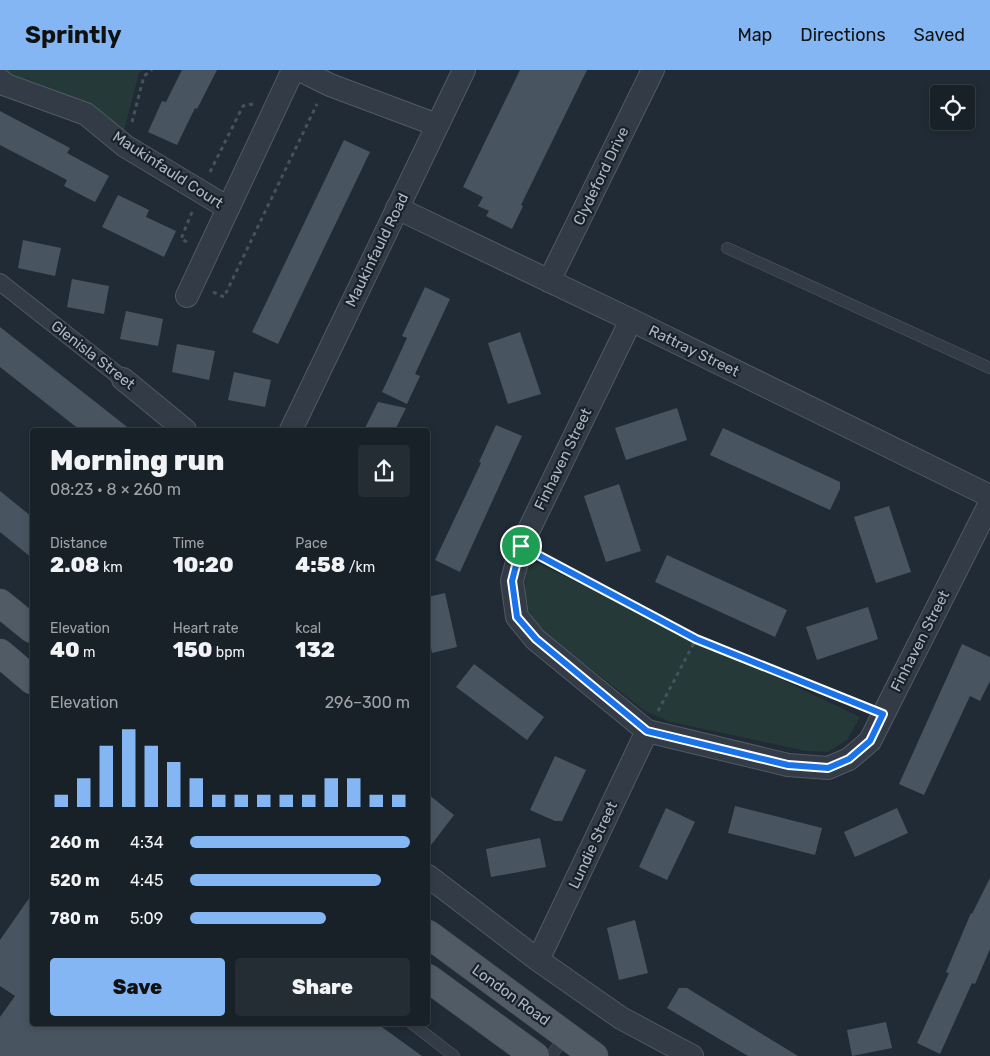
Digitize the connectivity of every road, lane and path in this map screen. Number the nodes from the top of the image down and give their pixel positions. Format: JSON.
{"nodes":[{"id":1,"x":152,"y":70,"type":"edge"},
{"id":2,"x":293,"y":70,"type":"edge"},
{"id":3,"x":300,"y":70,"type":"edge"},
{"id":4,"x":464,"y":70,"type":"edge"},
{"id":5,"x":653,"y":70,"type":"edge"},
{"id":6,"x":0,"y":80,"type":"edge"},
{"id":7,"x":330,"y":86,"type":"junction"},
{"id":8,"x":278,"y":101,"type":"junction"},
{"id":9,"x":437,"y":125,"type":"junction"},
{"id":10,"x":125,"y":146,"type":"junction"},
{"id":11,"x":201,"y":191,"type":"junction"},
{"id":12,"x":228,"y":208,"type":"junction"},
{"id":13,"x":397,"y":208,"type":"junction"},
{"id":14,"x":727,"y":248,"type":"dead end"},
{"id":15,"x":207,"y":253,"type":"junction"},
{"id":16,"x":549,"y":281,"type":"junction"},
{"id":17,"x":0,"y":282,"type":"edge"},
{"id":18,"x":190,"y":290,"type":"joint"},
{"id":19,"x":631,"y":320,"type":"junction"},
{"id":20,"x":990,"y":368,"type":"edge"},
{"id":21,"x":123,"y":379,"type":"joint"},
{"id":22,"x":183,"y":428,"type":"edge"},
{"id":23,"x":292,"y":428,"type":"edge"},
{"id":24,"x":990,"y":496,"type":"edge"},
{"id":25,"x":990,"y":502,"type":"edge"},
{"id":26,"x":521,"y":546,"type":"junction"},
{"id":27,"x":0,"y":603,"type":"edge"},
{"id":28,"x":30,"y":627,"type":"edge"},
{"id":29,"x":696,"y":639,"type":"junction"},
{"id":30,"x":0,"y":654,"type":"edge"},
{"id":31,"x":30,"y":678,"type":"edge"},
{"id":32,"x":883,"y":714,"type":"junction"},
{"id":33,"x":647,"y":731,"type":"junction"},
{"id":34,"x":430,"y":878,"type":"edge"},
{"id":35,"x":430,"y":936,"type":"edge"},
{"id":36,"x":538,"y":960,"type":"junction"},
{"id":37,"x":430,"y":979,"type":"edge"},
{"id":38,"x":415,"y":1026,"type":"edge"},
{"id":39,"x":558,"y":1046,"type":"edge"},
{"id":40,"x":454,"y":1056,"type":"edge"},
{"id":41,"x":535,"y":1056,"type":"edge"},
{"id":42,"x":594,"y":1056,"type":"edge"},
{"id":43,"x":692,"y":1056,"type":"edge"}],
"edges":[{"from":1,"to":10,"type":"path"},
{"from":2,"to":8,"type":"street","name":"Maukinfauld Court"},
{"from":3,"to":7,"type":"street"},
{"from":4,"to":9,"type":"street","name":"Maukinfauld Road"},
{"from":5,"to":16,"type":"street","name":"Clydeford Drive"},
{"from":6,"to":10,"type":"street","name":"Maukinfauld Court"},
{"from":7,"to":9,"type":"street"},
{"from":7,"to":18,"type":"path"},
{"from":8,"to":11,"type":"path"},
{"from":8,"to":12,"type":"street","name":"Maukinfauld Court"},
{"from":9,"to":13,"type":"street","name":"Maukinfauld Road"},
{"from":10,"to":11,"type":"street","name":"Maukinfauld Court"},
{"from":11,"to":12,"type":"street","name":"Maukinfauld Court"},
{"from":11,"to":15,"type":"path"},
{"from":12,"to":15,"type":"street","name":"Maukinfauld Court"},
{"from":13,"to":16,"type":"street","name":"Rattray Street"},
{"from":13,"to":23,"type":"street","name":"Maukinfauld Road"},
{"from":14,"to":20,"type":"lane"},
{"from":15,"to":18,"type":"street","name":"Maukinfauld Court"},
{"from":16,"to":19,"type":"street","name":"Rattray Street"},
{"from":17,"to":21,"type":"street","name":"Glenisla Street"},
{"from":19,"to":24,"type":"street","name":"Rattray Street"},
{"from":19,"to":26,"type":"street","name":"Finhaven Street"},
{"from":21,"to":22,"type":"street","name":"Glenisla Street"},
{"from":25,"to":32,"type":"street","name":"Finhaven Street"},
{"from":26,"to":29,"type":"path"},
{"from":26,"to":33,"type":"street","name":"Finhaven Street"},
{"from":27,"to":28,"type":"main road"},
{"from":29,"to":32,"type":"path"},
{"from":29,"to":33,"type":"path"},
{"from":30,"to":31,"type":"main road"},
{"from":32,"to":33,"type":"street","name":"Finhaven Street"},
{"from":33,"to":36,"type":"street","name":"Lundie Street"},
{"from":34,"to":36,"type":"street"},
{"from":35,"to":39,"type":"main road","name":"London Road"},
{"from":36,"to":43,"type":"street"},
{"from":37,"to":41,"type":"main road"},
{"from":38,"to":40,"type":"lane"},
{"from":39,"to":42,"type":"main road","name":"London Road"}]}
